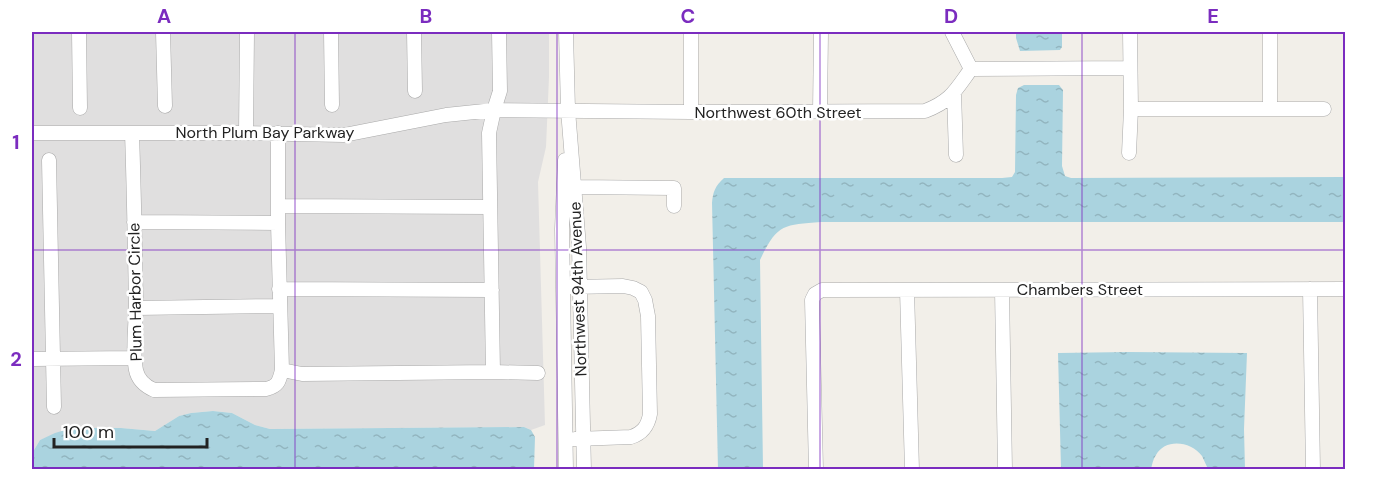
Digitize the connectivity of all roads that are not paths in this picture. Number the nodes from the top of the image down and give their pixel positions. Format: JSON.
{"nodes":[{"id":1,"x":79,"y":32,"type":"edge"},
{"id":2,"x":163,"y":32,"type":"edge"},
{"id":3,"x":247,"y":32,"type":"edge"},
{"id":4,"x":331,"y":32,"type":"edge"},
{"id":5,"x":414,"y":32,"type":"edge"},
{"id":6,"x":499,"y":32,"type":"edge"},
{"id":7,"x":566,"y":32,"type":"edge"},
{"id":8,"x":691,"y":32,"type":"edge"},
{"id":9,"x":821,"y":32,"type":"edge"},
{"id":10,"x":952,"y":32,"type":"edge"},
{"id":11,"x":1130,"y":32,"type":"edge"},
{"id":12,"x":1270,"y":32,"type":"edge"},
{"id":13,"x":1130,"y":68,"type":"junction"},
{"id":14,"x":971,"y":69,"type":"junction"},
{"id":15,"x":416,"y":92,"type":"dead end"},
{"id":16,"x":954,"y":92,"type":"junction"},
{"id":17,"x":332,"y":105,"type":"dead end"},
{"id":18,"x":165,"y":106,"type":"dead end"},
{"id":19,"x":80,"y":108,"type":"dead end"},
{"id":20,"x":1269,"y":109,"type":"junction"},
{"id":21,"x":1324,"y":109,"type":"dead end"},
{"id":22,"x":494,"y":110,"type":"junction"},
{"id":23,"x":568,"y":110,"type":"junction"},
{"id":24,"x":1131,"y":110,"type":"junction"},
{"id":25,"x":691,"y":112,"type":"junction"},
{"id":26,"x":820,"y":112,"type":"junction"},
{"id":27,"x":32,"y":133,"type":"edge"},
{"id":28,"x":132,"y":133,"type":"junction"},
{"id":29,"x":246,"y":133,"type":"junction"},
{"id":30,"x":278,"y":133,"type":"junction"},
{"id":31,"x":1129,"y":153,"type":"dead end"},
{"id":32,"x":956,"y":155,"type":"dead end"},
{"id":33,"x":49,"y":160,"type":"dead end"},
{"id":34,"x":575,"y":187,"type":"junction"},
{"id":35,"x":278,"y":206,"type":"junction"},
{"id":36,"x":674,"y":206,"type":"dead end"},
{"id":37,"x":490,"y":207,"type":"junction"},
{"id":38,"x":134,"y":222,"type":"junction"},
{"id":39,"x":278,"y":223,"type":"junction"},
{"id":40,"x":563,"y":287,"type":"junction"},
{"id":41,"x":580,"y":287,"type":"junction"},
{"id":42,"x":279,"y":289,"type":"junction"},
{"id":43,"x":1310,"y":289,"type":"junction"},
{"id":44,"x":1346,"y":289,"type":"edge"},
{"id":45,"x":492,"y":290,"type":"junction"},
{"id":46,"x":907,"y":290,"type":"junction"},
{"id":47,"x":1002,"y":290,"type":"junction"},
{"id":48,"x":279,"y":306,"type":"junction"},
{"id":49,"x":136,"y":308,"type":"junction"},
{"id":50,"x":135,"y":358,"type":"junction"},
{"id":51,"x":32,"y":359,"type":"edge"},
{"id":52,"x":52,"y":359,"type":"junction"},
{"id":53,"x":282,"y":370,"type":"junction"},
{"id":54,"x":493,"y":372,"type":"junction"},
{"id":55,"x":538,"y":373,"type":"dead end"},
{"id":56,"x":54,"y":407,"type":"dead end"},
{"id":57,"x":583,"y":438,"type":"junction"},
{"id":58,"x":566,"y":439,"type":"junction"},
{"id":59,"x":566,"y":470,"type":"edge"},
{"id":60,"x":584,"y":470,"type":"edge"},
{"id":61,"x":816,"y":470,"type":"edge"},
{"id":62,"x":912,"y":470,"type":"edge"},
{"id":63,"x":1005,"y":470,"type":"edge"},
{"id":64,"x":1313,"y":470,"type":"edge"}],
"edges":[{"from":1,"to":19,"type":"street"},
{"from":2,"to":18,"type":"street"},
{"from":3,"to":29,"type":"street"},
{"from":4,"to":17,"type":"street"},
{"from":5,"to":15,"type":"street"},
{"from":6,"to":22,"type":"street"},
{"from":7,"to":23,"type":"street","name":"Northwest 94th Avenue"},
{"from":8,"to":25,"type":"street"},
{"from":9,"to":26,"type":"street"},
{"from":10,"to":14,"type":"street"},
{"from":11,"to":13,"type":"street"},
{"from":12,"to":20,"type":"street"},
{"from":13,"to":14,"type":"street"},
{"from":13,"to":24,"type":"street"},
{"from":14,"to":16,"type":"street","name":"Northwest 60th Street"},
{"from":16,"to":26,"type":"street","name":"Northwest 60th Street"},
{"from":16,"to":32,"type":"street"},
{"from":20,"to":21,"type":"street"},
{"from":20,"to":24,"type":"street"},
{"from":22,"to":23,"type":"street","name":"North Plum Bay Parkway"},
{"from":22,"to":30,"type":"street","name":"North Plum Bay Parkway"},
{"from":22,"to":37,"type":"street"},
{"from":23,"to":25,"type":"street","name":"Northwest 60th Street"},
{"from":23,"to":34,"type":"street","name":"Northwest 94th Avenue"},
{"from":23,"to":40,"type":"street","name":"Northwest 94th Avenue"},
{"from":24,"to":31,"type":"street"},
{"from":25,"to":26,"type":"street","name":"Northwest 60th Street"},
{"from":27,"to":28,"type":"street","name":"North Plum Bay Parkway"},
{"from":28,"to":29,"type":"street","name":"North Plum Bay Parkway"},
{"from":28,"to":38,"type":"street","name":"Plum Harbor Circle"},
{"from":29,"to":30,"type":"street","name":"North Plum Bay Parkway"},
{"from":30,"to":35,"type":"street"},
{"from":33,"to":52,"type":"street"},
{"from":34,"to":36,"type":"street"},
{"from":34,"to":41,"type":"street","name":"Northwest 94th Avenue"},
{"from":35,"to":37,"type":"street"},
{"from":35,"to":39,"type":"street"},
{"from":37,"to":45,"type":"street"},
{"from":38,"to":39,"type":"street"},
{"from":38,"to":49,"type":"street","name":"Plum Harbor Circle"},
{"from":39,"to":42,"type":"street"},
{"from":40,"to":41,"type":"street"},
{"from":40,"to":58,"type":"street","name":"Northwest 94th Avenue"},
{"from":41,"to":57,"type":"street","name":"Northwest 94th Avenue"},
{"from":41,"to":57,"type":"street"},
{"from":42,"to":45,"type":"street"},
{"from":42,"to":48,"type":"street"},
{"from":43,"to":44,"type":"street","name":"Chambers Street"},
{"from":43,"to":47,"type":"street","name":"Chambers Street"},
{"from":43,"to":64,"type":"street"},
{"from":45,"to":54,"type":"street"},
{"from":46,"to":47,"type":"street","name":"Chambers Street"},
{"from":46,"to":61,"type":"street","name":"Chambers Street"},
{"from":46,"to":62,"type":"street"},
{"from":47,"to":63,"type":"street"},
{"from":48,"to":49,"type":"street"},
{"from":48,"to":53,"type":"street"},
{"from":49,"to":50,"type":"street","name":"Plum Harbor Circle"},
{"from":50,"to":52,"type":"street"},
{"from":50,"to":53,"type":"street","name":"Plum Harbor Circle"},
{"from":51,"to":52,"type":"street"},
{"from":52,"to":56,"type":"street"},
{"from":53,"to":54,"type":"street"},
{"from":54,"to":55,"type":"street"},
{"from":57,"to":58,"type":"street"},
{"from":57,"to":60,"type":"street","name":"Northwest 94th Avenue"},
{"from":58,"to":59,"type":"street","name":"Northwest 94th Avenue"}]}
